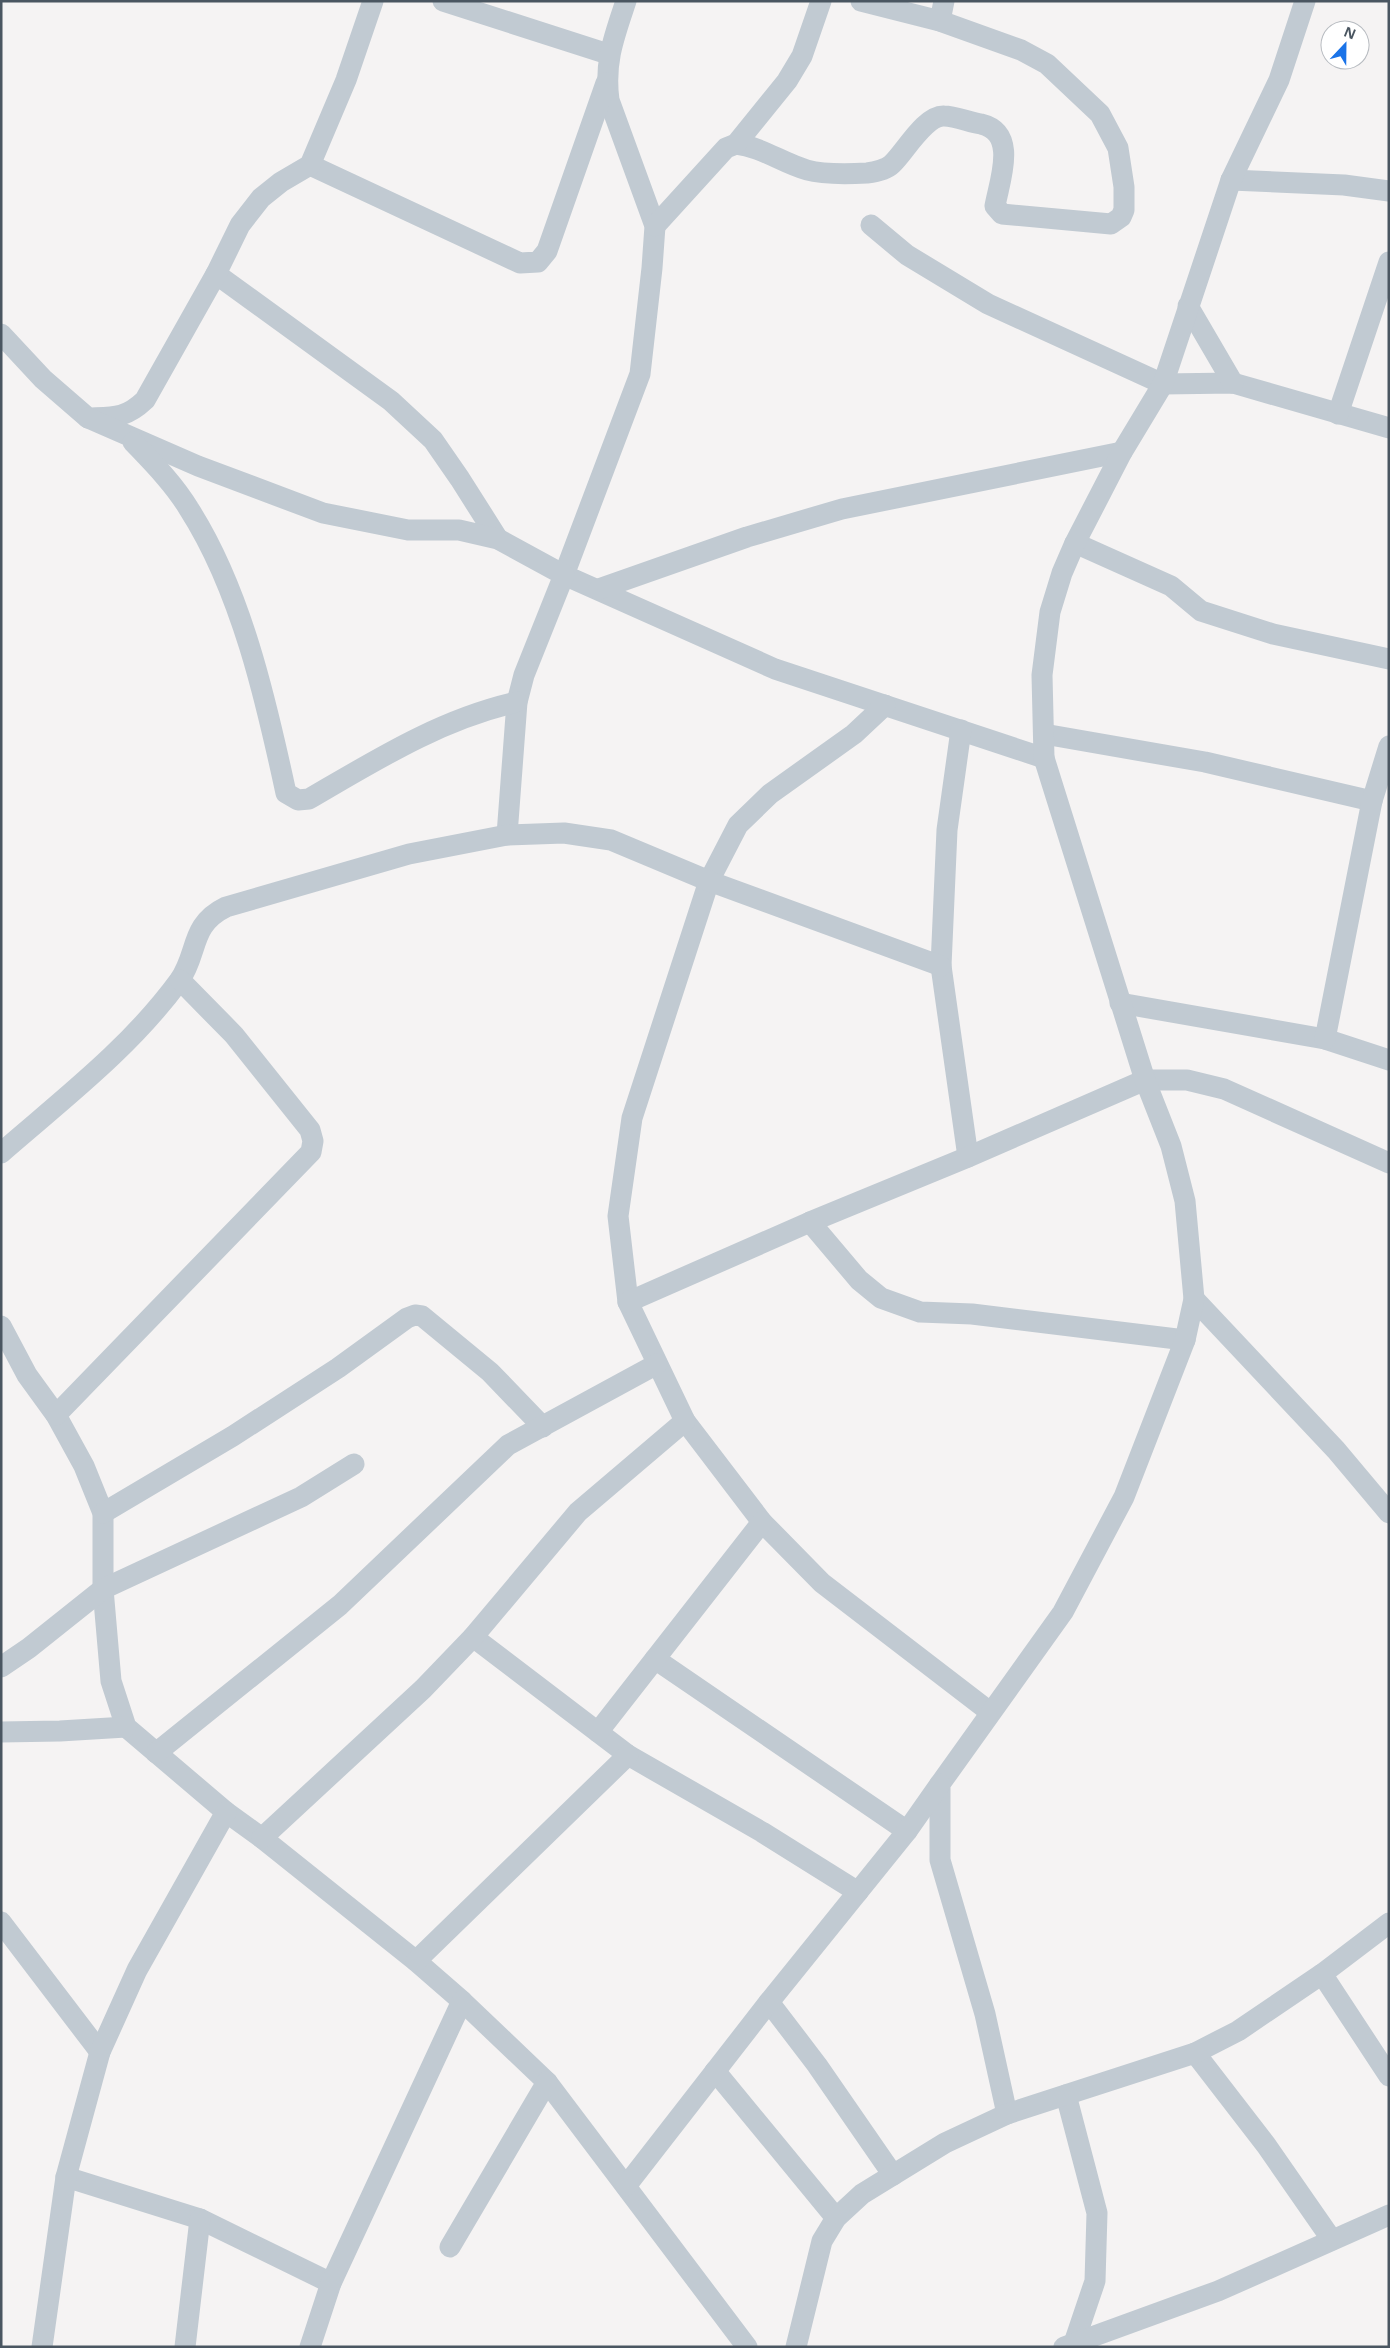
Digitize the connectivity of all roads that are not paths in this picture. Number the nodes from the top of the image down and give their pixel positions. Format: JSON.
{"nodes":[{"id":1,"x":373,"y":1,"type":"edge"},
{"id":2,"x":443,"y":1,"type":"edge"},
{"id":3,"x":626,"y":1,"type":"edge"},
{"id":4,"x":821,"y":1,"type":"edge"},
{"id":5,"x":861,"y":1,"type":"edge"},
{"id":6,"x":1305,"y":1,"type":"edge"},
{"id":7,"x":942,"y":11,"type":"edge"},
{"id":8,"x":608,"y":54,"type":"junction"},
{"id":9,"x":606,"y":82,"type":"junction"},
{"id":10,"x":736,"y":144,"type":"junction"},
{"id":11,"x":310,"y":165,"type":"junction"},
{"id":12,"x":1231,"y":180,"type":"junction"},
{"id":13,"x":1389,"y":192,"type":"edge"},
{"id":14,"x":871,"y":225,"type":"dead end"},
{"id":15,"x":654,"y":226,"type":"junction"},
{"id":16,"x":1389,"y":262,"type":"edge"},
{"id":17,"x":216,"y":274,"type":"junction"},
{"id":18,"x":1188,"y":306,"type":"junction"},
{"id":19,"x":1,"y":334,"type":"edge"},
{"id":20,"x":1233,"y":383,"type":"junction"},
{"id":21,"x":1163,"y":384,"type":"junction"},
{"id":22,"x":1338,"y":414,"type":"junction"},
{"id":23,"x":88,"y":418,"type":"junction"},
{"id":24,"x":1389,"y":428,"type":"edge"},
{"id":25,"x":125,"y":435,"type":"junction"},
{"id":26,"x":1122,"y":452,"type":"junction"},
{"id":27,"x":498,"y":539,"type":"junction"},
{"id":28,"x":1075,"y":543,"type":"junction"},
{"id":29,"x":564,"y":575,"type":"junction"},
{"id":30,"x":599,"y":590,"type":"junction"},
{"id":31,"x":1389,"y":660,"type":"edge"},
{"id":32,"x":517,"y":702,"type":"junction"},
{"id":33,"x":885,"y":705,"type":"junction"},
{"id":34,"x":961,"y":730,"type":"junction"},
{"id":35,"x":1044,"y":734,"type":"junction"},
{"id":36,"x":1389,"y":746,"type":"edge"},
{"id":37,"x":1044,"y":758,"type":"junction"},
{"id":38,"x":1372,"y":801,"type":"junction"},
{"id":39,"x":507,"y":835,"type":"junction"},
{"id":40,"x":709,"y":880,"type":"junction"},
{"id":41,"x":941,"y":966,"type":"junction"},
{"id":42,"x":180,"y":980,"type":"junction"},
{"id":43,"x":1120,"y":1003,"type":"junction"},
{"id":44,"x":1325,"y":1039,"type":"junction"},
{"id":45,"x":1389,"y":1060,"type":"edge"},
{"id":46,"x":1145,"y":1080,"type":"junction"},
{"id":47,"x":1,"y":1153,"type":"edge"},
{"id":48,"x":968,"y":1158,"type":"junction"},
{"id":49,"x":1389,"y":1163,"type":"edge"},
{"id":50,"x":810,"y":1222,"type":"junction"},
{"id":51,"x":1194,"y":1299,"type":"junction"},
{"id":52,"x":628,"y":1302,"type":"junction"},
{"id":53,"x":1,"y":1326,"type":"edge"},
{"id":54,"x":1185,"y":1340,"type":"junction"},
{"id":55,"x":657,"y":1364,"type":"junction"},
{"id":56,"x":56,"y":1415,"type":"junction"},
{"id":57,"x":684,"y":1422,"type":"junction"},
{"id":58,"x":543,"y":1427,"type":"junction"},
{"id":59,"x":354,"y":1464,"type":"dead end"},
{"id":60,"x":103,"y":1513,"type":"junction"},
{"id":61,"x":1389,"y":1513,"type":"edge"},
{"id":62,"x":762,"y":1522,"type":"junction"},
{"id":63,"x":102,"y":1589,"type":"junction"},
{"id":64,"x":473,"y":1637,"type":"junction"},
{"id":65,"x":655,"y":1659,"type":"junction"},
{"id":66,"x":1,"y":1667,"type":"edge"},
{"id":67,"x":990,"y":1712,"type":"junction"},
{"id":68,"x":126,"y":1726,"type":"junction"},
{"id":69,"x":1,"y":1732,"type":"edge"},
{"id":70,"x":598,"y":1732,"type":"junction"},
{"id":71,"x":156,"y":1753,"type":"junction"},
{"id":72,"x":628,"y":1755,"type":"junction"},
{"id":73,"x":940,"y":1784,"type":"junction"},
{"id":74,"x":226,"y":1812,"type":"junction"},
{"id":75,"x":907,"y":1831,"type":"junction"},
{"id":76,"x":262,"y":1838,"type":"junction"},
{"id":77,"x":858,"y":1892,"type":"junction"},
{"id":78,"x":1,"y":1922,"type":"edge"},
{"id":79,"x":1389,"y":1923,"type":"edge"},
{"id":80,"x":416,"y":1961,"type":"junction"},
{"id":81,"x":1322,"y":1974,"type":"junction"},
{"id":82,"x":462,"y":2001,"type":"junction"},
{"id":83,"x":769,"y":2002,"type":"junction"},
{"id":84,"x":100,"y":2052,"type":"junction"},
{"id":85,"x":1195,"y":2053,"type":"junction"},
{"id":86,"x":715,"y":2071,"type":"junction"},
{"id":87,"x":1389,"y":2076,"type":"edge"},
{"id":88,"x":547,"y":2082,"type":"junction"},
{"id":89,"x":1066,"y":2095,"type":"junction"},
{"id":90,"x":1007,"y":2114,"type":"junction"},
{"id":91,"x":893,"y":2175,"type":"junction"},
{"id":92,"x":66,"y":2177,"type":"junction"},
{"id":93,"x":626,"y":2186,"type":"junction"},
{"id":94,"x":1389,"y":2215,"type":"edge"},
{"id":95,"x":836,"y":2218,"type":"junction"},
{"id":96,"x":200,"y":2219,"type":"junction"},
{"id":97,"x":1332,"y":2240,"type":"junction"},
{"id":98,"x":450,"y":2248,"type":"dead end"},
{"id":99,"x":330,"y":2283,"type":"junction"},
{"id":100,"x":1069,"y":2345,"type":"edge"},
{"id":101,"x":42,"y":2347,"type":"edge"},
{"id":102,"x":185,"y":2347,"type":"edge"},
{"id":103,"x":310,"y":2347,"type":"edge"},
{"id":104,"x":747,"y":2347,"type":"edge"},
{"id":105,"x":796,"y":2347,"type":"edge"}],
"edges":[{"from":1,"to":11,"type":"street"},
{"from":2,"to":8,"type":"street"},
{"from":3,"to":8,"type":"street"},
{"from":4,"to":10,"type":"street"},
{"from":5,"to":7,"type":"street"},
{"from":6,"to":12,"type":"street"},
{"from":7,"to":10,"type":"street"},
{"from":8,"to":9,"type":"street"},
{"from":9,"to":11,"type":"street"},
{"from":9,"to":15,"type":"street"},
{"from":10,"to":15,"type":"street"},
{"from":11,"to":17,"type":"street"},
{"from":12,"to":13,"type":"street"},
{"from":12,"to":18,"type":"street"},
{"from":14,"to":21,"type":"street"},
{"from":15,"to":29,"type":"street"},
{"from":16,"to":22,"type":"street"},
{"from":17,"to":23,"type":"street"},
{"from":17,"to":27,"type":"street"},
{"from":18,"to":20,"type":"street"},
{"from":18,"to":21,"type":"street"},
{"from":19,"to":23,"type":"street"},
{"from":20,"to":21,"type":"street"},
{"from":20,"to":22,"type":"street"},
{"from":21,"to":26,"type":"street"},
{"from":22,"to":24,"type":"street"},
{"from":23,"to":25,"type":"street"},
{"from":25,"to":27,"type":"street"},
{"from":25,"to":32,"type":"street"},
{"from":26,"to":28,"type":"street"},
{"from":26,"to":30,"type":"street"},
{"from":27,"to":29,"type":"street"},
{"from":28,"to":31,"type":"street"},
{"from":28,"to":35,"type":"street"},
{"from":29,"to":30,"type":"street"},
{"from":29,"to":32,"type":"street"},
{"from":30,"to":33,"type":"street"},
{"from":32,"to":39,"type":"street"},
{"from":33,"to":34,"type":"street"},
{"from":33,"to":40,"type":"street"},
{"from":34,"to":37,"type":"street"},
{"from":34,"to":41,"type":"street"},
{"from":35,"to":37,"type":"street"},
{"from":35,"to":38,"type":"street"},
{"from":36,"to":38,"type":"street"},
{"from":37,"to":43,"type":"street"},
{"from":38,"to":44,"type":"street"},
{"from":39,"to":40,"type":"street"},
{"from":39,"to":42,"type":"street"},
{"from":40,"to":41,"type":"street"},
{"from":40,"to":52,"type":"street"},
{"from":41,"to":48,"type":"street"},
{"from":42,"to":47,"type":"street"},
{"from":42,"to":56,"type":"street"},
{"from":43,"to":44,"type":"street"},
{"from":43,"to":46,"type":"street"},
{"from":44,"to":45,"type":"street"},
{"from":46,"to":48,"type":"street"},
{"from":46,"to":49,"type":"street"},
{"from":46,"to":51,"type":"street"},
{"from":48,"to":50,"type":"street"},
{"from":50,"to":52,"type":"street"},
{"from":50,"to":54,"type":"street"},
{"from":51,"to":54,"type":"street"},
{"from":51,"to":61,"type":"street"},
{"from":52,"to":55,"type":"street"},
{"from":53,"to":56,"type":"street"},
{"from":54,"to":67,"type":"street"},
{"from":55,"to":57,"type":"street"},
{"from":55,"to":58,"type":"street"},
{"from":56,"to":60,"type":"street"},
{"from":57,"to":62,"type":"street"},
{"from":57,"to":64,"type":"street"},
{"from":58,"to":60,"type":"street"},
{"from":58,"to":71,"type":"street"},
{"from":59,"to":63,"type":"street"},
{"from":60,"to":63,"type":"street"},
{"from":62,"to":65,"type":"street"},
{"from":62,"to":67,"type":"street"},
{"from":63,"to":66,"type":"street"},
{"from":63,"to":68,"type":"street"},
{"from":64,"to":70,"type":"street"},
{"from":64,"to":76,"type":"street"},
{"from":65,"to":70,"type":"street"},
{"from":65,"to":75,"type":"street"},
{"from":67,"to":73,"type":"street"},
{"from":68,"to":69,"type":"street"},
{"from":68,"to":71,"type":"street"},
{"from":70,"to":72,"type":"street"},
{"from":71,"to":74,"type":"street"},
{"from":72,"to":77,"type":"street"},
{"from":72,"to":80,"type":"street"},
{"from":73,"to":75,"type":"street"},
{"from":73,"to":90,"type":"street"},
{"from":74,"to":76,"type":"street"},
{"from":74,"to":84,"type":"street"},
{"from":75,"to":77,"type":"street"},
{"from":76,"to":80,"type":"street"},
{"from":77,"to":83,"type":"street"},
{"from":78,"to":84,"type":"street"},
{"from":79,"to":81,"type":"street"},
{"from":80,"to":82,"type":"street"},
{"from":81,"to":85,"type":"street"},
{"from":81,"to":87,"type":"street"},
{"from":82,"to":88,"type":"street"},
{"from":82,"to":99,"type":"street"},
{"from":83,"to":86,"type":"street"},
{"from":83,"to":91,"type":"street"},
{"from":84,"to":92,"type":"street"},
{"from":85,"to":89,"type":"street"},
{"from":85,"to":97,"type":"street"},
{"from":86,"to":93,"type":"street"},
{"from":86,"to":95,"type":"street"},
{"from":88,"to":93,"type":"street"},
{"from":88,"to":98,"type":"street"},
{"from":89,"to":90,"type":"street"},
{"from":89,"to":100,"type":"street"},
{"from":90,"to":91,"type":"street"},
{"from":91,"to":95,"type":"street"},
{"from":92,"to":96,"type":"street"},
{"from":92,"to":101,"type":"street"},
{"from":93,"to":104,"type":"street"},
{"from":94,"to":97,"type":"street"},
{"from":95,"to":105,"type":"street"},
{"from":96,"to":99,"type":"street"},
{"from":96,"to":102,"type":"street"},
{"from":97,"to":100,"type":"street"},
{"from":99,"to":103,"type":"street"}]}
